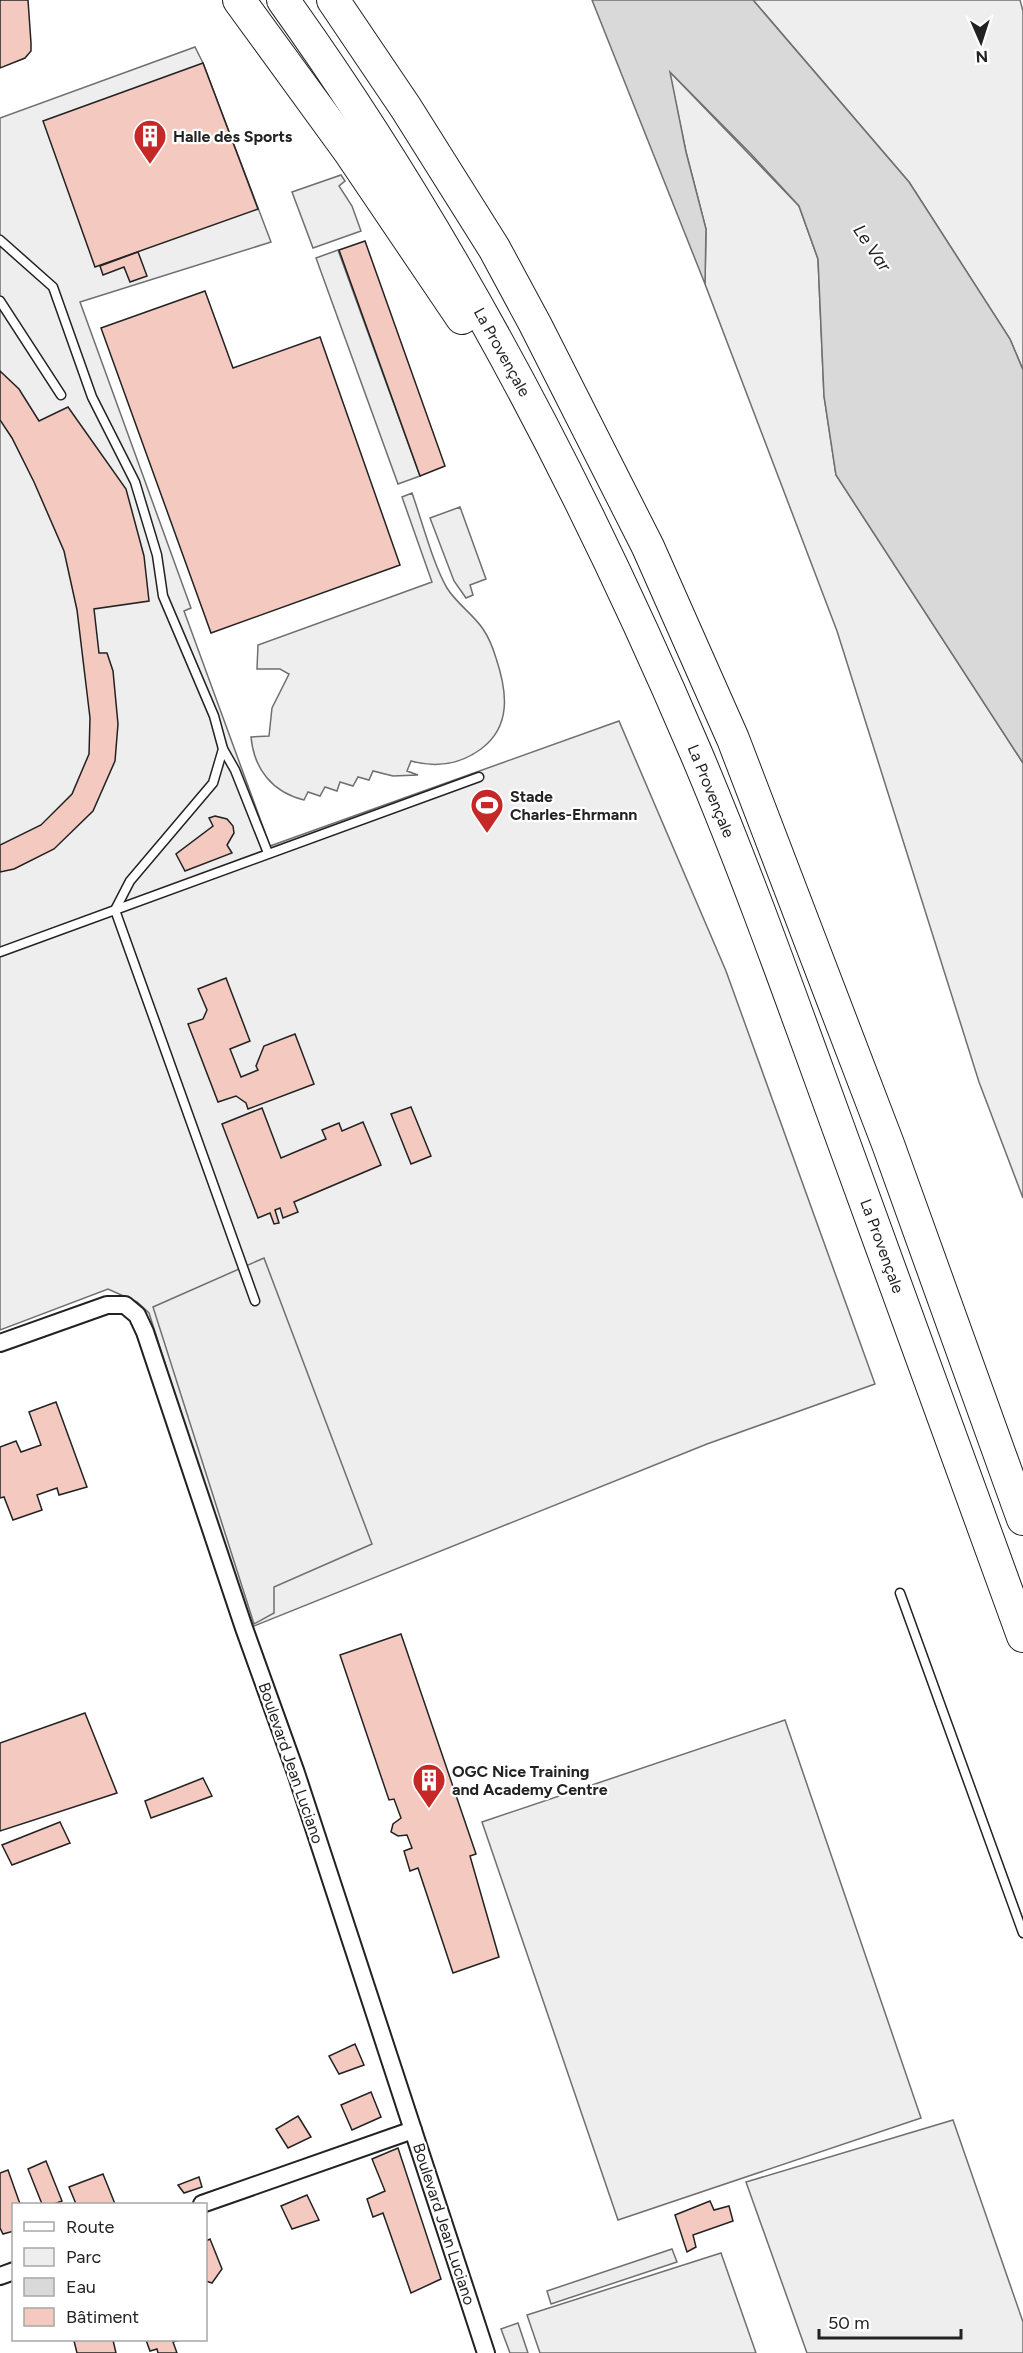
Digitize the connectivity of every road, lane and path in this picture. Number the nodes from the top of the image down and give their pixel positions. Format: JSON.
{"nodes":[{"id":1,"x":239,"y":0,"type":"edge"},
{"id":2,"x":284,"y":0,"type":"edge"},
{"id":3,"x":333,"y":0,"type":"edge"},
{"id":4,"x":358,"y":0,"type":"edge"},
{"id":5,"x":406,"y":108,"type":"junction"},
{"id":6,"x":0,"y":240,"type":"edge"},
{"id":7,"x":0,"y":301,"type":"edge"},
{"id":8,"x":61,"y":395,"type":"dead end"},
{"id":9,"x":540,"y":419,"type":"junction"},
{"id":10,"x":223,"y":749,"type":"junction"},
{"id":11,"x":479,"y":777,"type":"dead end"},
{"id":12,"x":268,"y":853,"type":"junction"},
{"id":13,"x":115,"y":910,"type":"junction"},
{"id":14,"x":0,"y":951,"type":"edge"},
{"id":15,"x":255,"y":1301,"type":"dead end"},
{"id":16,"x":0,"y":1343,"type":"edge"},
{"id":17,"x":1023,"y":1520,"type":"edge"},
{"id":18,"x":900,"y":1593,"type":"dead end"},
{"id":19,"x":1023,"y":1636,"type":"edge"},
{"id":20,"x":1023,"y":1933,"type":"edge"},
{"id":21,"x":413,"y":2130,"type":"junction"},
{"id":22,"x":207,"y":2203,"type":"edge"},
{"id":23,"x":486,"y":2353,"type":"edge"}],
"edges":[{"from":1,"to":9,"type":"highway"},
{"from":2,"to":9,"type":"highway","name":"La Provençale"},
{"from":3,"to":5,"type":"highway"},
{"from":4,"to":5,"type":"highway"},
{"from":5,"to":17,"type":"highway"},
{"from":6,"to":10,"type":"lane"},
{"from":7,"to":8,"type":"lane"},
{"from":9,"to":19,"type":"highway","name":"La Provençale"},
{"from":10,"to":12,"type":"lane"},
{"from":10,"to":13,"type":"lane"},
{"from":11,"to":12,"type":"lane"},
{"from":12,"to":13,"type":"lane"},
{"from":13,"to":14,"type":"lane"},
{"from":13,"to":15,"type":"lane"},
{"from":16,"to":21,"type":"street","name":"Boulevard Jean Luciano"},
{"from":18,"to":20,"type":"lane"},
{"from":21,"to":22,"type":"street"},
{"from":21,"to":23,"type":"street","name":"Boulevard Jean Luciano"}]}
